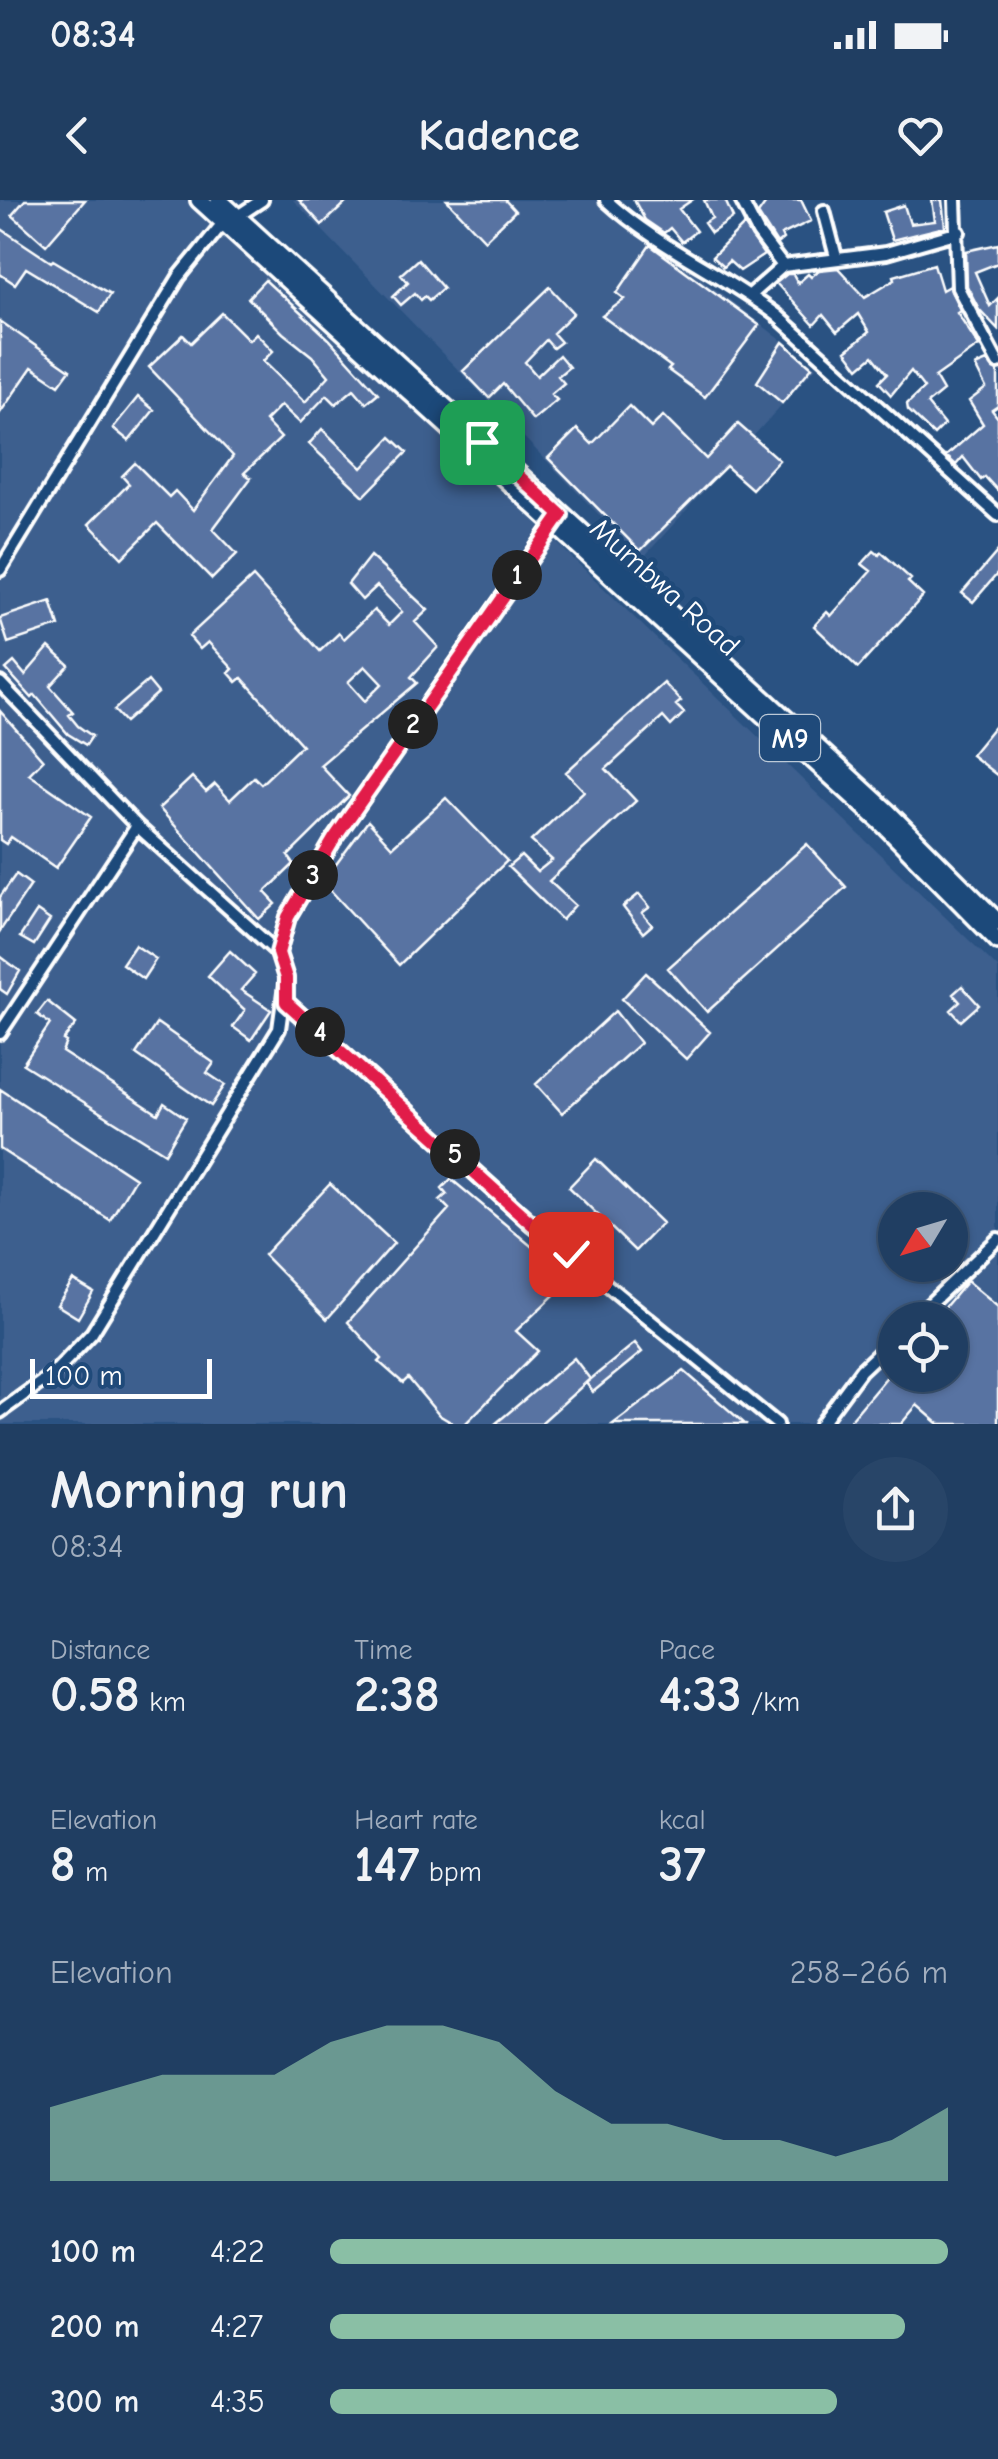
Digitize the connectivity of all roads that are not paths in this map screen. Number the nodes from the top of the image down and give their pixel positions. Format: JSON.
{"nodes":[{"id":1,"x":200,"y":200,"type":"edge"},
{"id":2,"x":218,"y":200,"type":"edge"},
{"id":3,"x":262,"y":200,"type":"edge"},
{"id":4,"x":606,"y":200,"type":"edge"},
{"id":5,"x":741,"y":200,"type":"edge"},
{"id":6,"x":954,"y":200,"type":"edge"},
{"id":7,"x":824,"y":211,"type":"dead end"},
{"id":8,"x":232,"y":220,"type":"junction"},
{"id":9,"x":958,"y":232,"type":"junction"},
{"id":10,"x":836,"y":257,"type":"junction"},
{"id":11,"x":783,"y":266,"type":"junction"},
{"id":12,"x":750,"y":294,"type":"junction"},
{"id":13,"x":998,"y":363,"type":"edge"},
{"id":14,"x":998,"y":516,"type":"edge"},
{"id":15,"x":557,"y":520,"type":"junction"},
{"id":16,"x":0,"y":570,"type":"edge"},
{"id":17,"x":0,"y":683,"type":"edge"},
{"id":18,"x":137,"y":826,"type":"junction"},
{"id":19,"x":998,"y":922,"type":"edge"},
{"id":20,"x":998,"y":941,"type":"edge"},
{"id":21,"x":278,"y":953,"type":"junction"},
{"id":22,"x":286,"y":1002,"type":"junction"},
{"id":23,"x":0,"y":1033,"type":"edge"},
{"id":24,"x":998,"y":1240,"type":"edge"},
{"id":25,"x":933,"y":1302,"type":"edge"},
{"id":26,"x":878,"y":1354,"type":"edge"},
{"id":27,"x":0,"y":1412,"type":"edge"},
{"id":28,"x":778,"y":1424,"type":"edge"},
{"id":29,"x":822,"y":1424,"type":"edge"}],
"edges":[{"from":1,"to":8,"type":"main road","name":"Mumbwa Road","number":"M9"},
{"from":2,"to":8,"type":"main road","name":"Mumbwa Road","number":"M9"},
{"from":3,"to":8,"type":"street"},
{"from":4,"to":12,"type":"street"},
{"from":5,"to":11,"type":"street"},
{"from":6,"to":9,"type":"street"},
{"from":7,"to":10,"type":"street"},
{"from":8,"to":15,"type":"main road","name":"Mumbwa Road","number":"M9"},
{"from":8,"to":16,"type":"street"},
{"from":9,"to":10,"type":"street"},
{"from":9,"to":13,"type":"street"},
{"from":10,"to":11,"type":"street"},
{"from":11,"to":12,"type":"street"},
{"from":12,"to":14,"type":"street"},
{"from":15,"to":19,"type":"main road","name":"Mumbwa Road","number":"M9"},
{"from":15,"to":20,"type":"main road","name":"Mumbwa Road","number":"M9"},
{"from":15,"to":21,"type":"street"},
{"from":17,"to":18,"type":"street"},
{"from":18,"to":21,"type":"street"},
{"from":18,"to":23,"type":"street"},
{"from":21,"to":22,"type":"street"},
{"from":22,"to":27,"type":"street"},
{"from":22,"to":28,"type":"street"},
{"from":24,"to":25,"type":"street"},
{"from":26,"to":29,"type":"street"}]}
